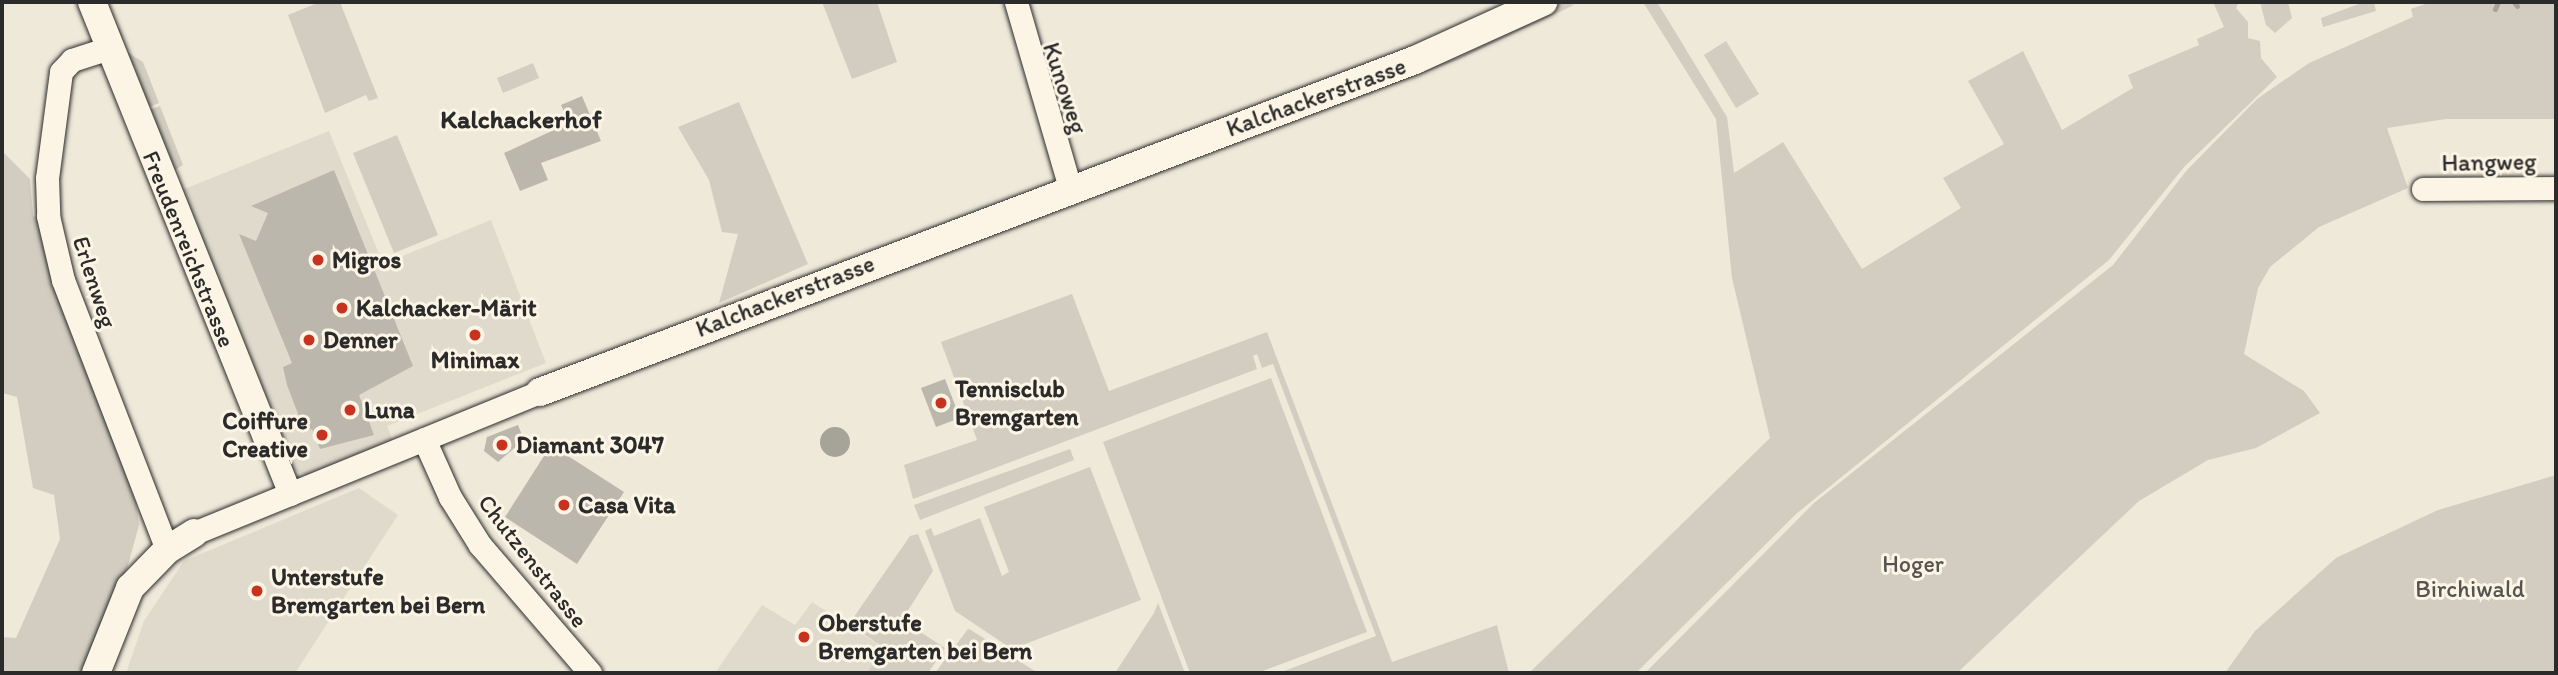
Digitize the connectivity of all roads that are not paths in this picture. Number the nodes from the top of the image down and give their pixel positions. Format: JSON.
{"nodes":[{"id":1,"x":92,"y":2,"type":"edge"},
{"id":2,"x":1016,"y":2,"type":"edge"},
{"id":3,"x":1543,"y":2,"type":"edge"},
{"id":4,"x":109,"y":48,"type":"junction"},
{"id":5,"x":1070,"y":188,"type":"junction"},
{"id":6,"x":2556,"y":188,"type":"edge"},
{"id":7,"x":2423,"y":189,"type":"dead end"},
{"id":8,"x":540,"y":392,"type":"joint"},
{"id":9,"x":424,"y":439,"type":"junction"},
{"id":10,"x":270,"y":444,"type":"joint"},
{"id":11,"x":290,"y":494,"type":"junction"},
{"id":12,"x":194,"y":533,"type":"joint"},
{"id":13,"x":167,"y":550,"type":"junction"},
{"id":14,"x":96,"y":673,"type":"edge"},
{"id":15,"x":590,"y":673,"type":"edge"}],
"edges":[{"from":1,"to":4,"type":"street","name":"Freudenreichstrasse"},
{"from":2,"to":5,"type":"street","name":"Kunoweg"},
{"from":3,"to":5,"type":"street","name":"Kalchackerstrasse"},
{"from":4,"to":10,"type":"street","name":"Freudenreichstrasse"},
{"from":4,"to":13,"type":"street","name":"Erlenweg"},
{"from":5,"to":8,"type":"street","name":"Kalchackerstrasse"},
{"from":6,"to":7,"type":"street","name":"Hangweg"},
{"from":8,"to":9,"type":"street","name":"Kalchackerstrasse"},
{"from":9,"to":11,"type":"street","name":"Kalchackerstrasse"},
{"from":9,"to":15,"type":"street","name":"Chutzenstrasse"},
{"from":10,"to":11,"type":"street","name":"Freudenreichstrasse"},
{"from":11,"to":12,"type":"street","name":"Kalchackerstrasse"},
{"from":12,"to":13,"type":"street","name":"Kalchackerstrasse"},
{"from":13,"to":14,"type":"street","name":"Kalchackerstrasse"}]}
